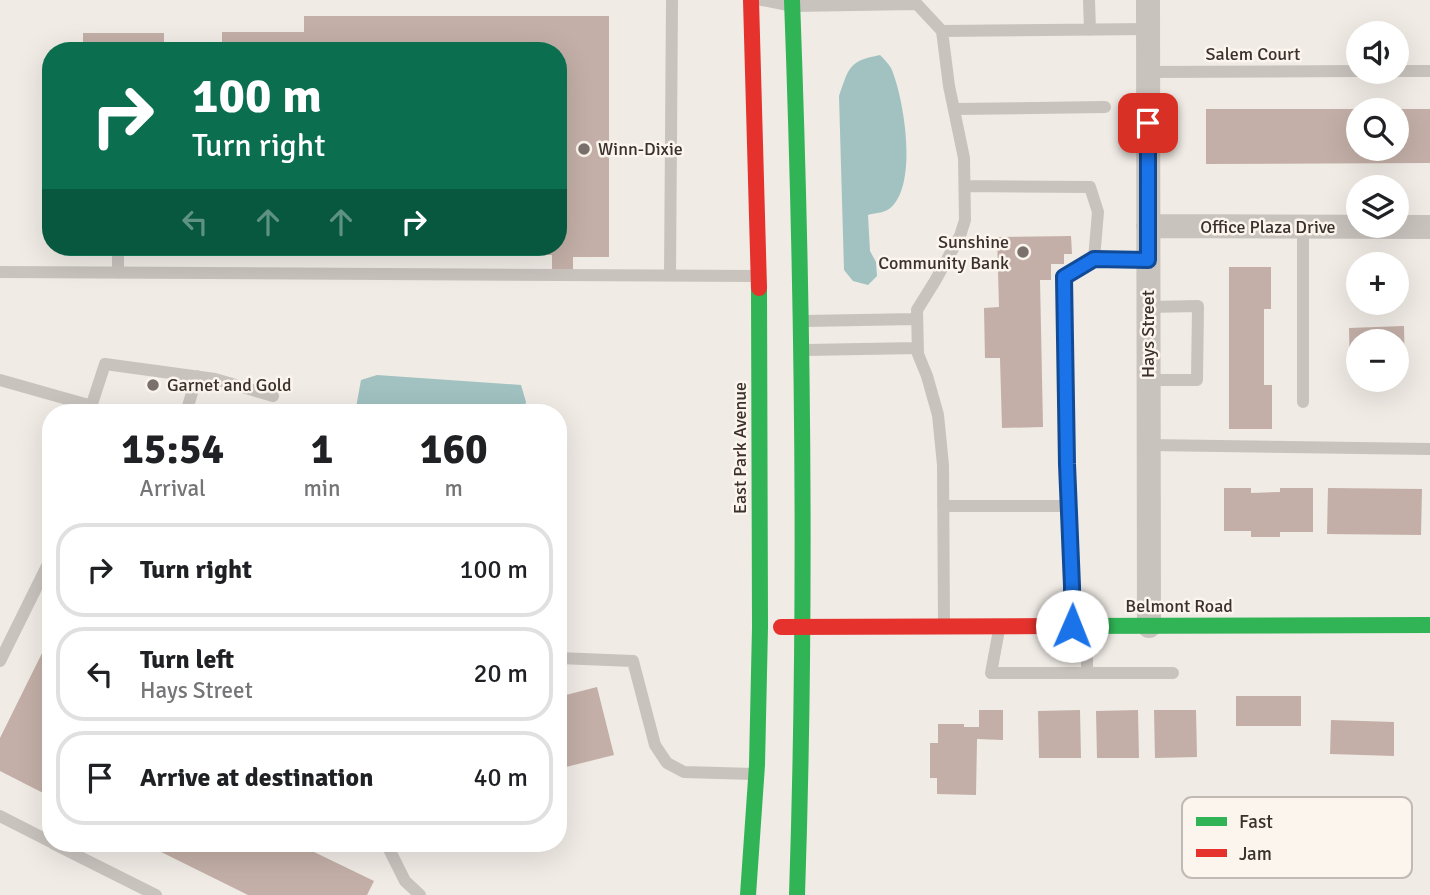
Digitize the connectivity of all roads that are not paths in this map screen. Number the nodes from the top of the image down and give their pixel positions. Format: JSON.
{"nodes":[{"id":1,"x":672,"y":0,"type":"edge"},
{"id":2,"x":751,"y":0,"type":"edge"},
{"id":3,"x":762,"y":0,"type":"edge"},
{"id":4,"x":1089,"y":0,"type":"edge"},
{"id":5,"x":1148,"y":0,"type":"edge"},
{"id":6,"x":915,"y":1,"type":"edge"},
{"id":7,"x":792,"y":3,"type":"edge"},
{"id":8,"x":1148,"y":29,"type":"junction"},
{"id":9,"x":1090,"y":30,"type":"junction"},
{"id":10,"x":942,"y":31,"type":"junction"},
{"id":11,"x":1346,"y":71,"type":"edge"},
{"id":12,"x":1409,"y":71,"type":"edge"},
{"id":13,"x":1430,"y":71,"type":"edge"},
{"id":14,"x":1148,"y":72,"type":"junction"},
{"id":15,"x":1105,"y":107,"type":"dead end"},
{"id":16,"x":954,"y":109,"type":"junction"},
{"id":17,"x":965,"y":186,"type":"junction"},
{"id":18,"x":1149,"y":226,"type":"junction"},
{"id":19,"x":1303,"y":227,"type":"junction"},
{"id":20,"x":1430,"y":227,"type":"edge"},
{"id":21,"x":118,"y":256,"type":"edge"},
{"id":22,"x":1094,"y":259,"type":"junction"},
{"id":23,"x":1148,"y":260,"type":"junction"},
{"id":24,"x":0,"y":272,"type":"edge"},
{"id":25,"x":118,"y":273,"type":"junction"},
{"id":26,"x":670,"y":275,"type":"junction"},
{"id":27,"x":759,"y":276,"type":"junction"},
{"id":28,"x":1148,"y":307,"type":"junction"},
{"id":29,"x":917,"y":319,"type":"junction"},
{"id":30,"x":802,"y":321,"type":"junction"},
{"id":31,"x":918,"y":348,"type":"junction"},
{"id":32,"x":802,"y":350,"type":"junction"},
{"id":33,"x":197,"y":376,"type":"junction"},
{"id":34,"x":0,"y":380,"type":"edge"},
{"id":35,"x":1149,"y":380,"type":"junction"},
{"id":36,"x":274,"y":396,"type":"dead end"},
{"id":37,"x":1303,"y":402,"type":"dead end"},
{"id":38,"x":74,"y":404,"type":"edge"},
{"id":39,"x":92,"y":404,"type":"edge"},
{"id":40,"x":189,"y":404,"type":"edge"},
{"id":41,"x":1149,"y":444,"type":"junction"},
{"id":42,"x":1430,"y":449,"type":"edge"},
{"id":43,"x":943,"y":506,"type":"junction"},
{"id":44,"x":1069,"y":506,"type":"junction"},
{"id":45,"x":42,"y":576,"type":"edge"},
{"id":46,"x":1430,"y":625,"type":"edge"},
{"id":47,"x":944,"y":626,"type":"junction"},
{"id":48,"x":1000,"y":626,"type":"junction"},
{"id":49,"x":1079,"y":626,"type":"junction"},
{"id":50,"x":1149,"y":626,"type":"junction"},
{"id":51,"x":760,"y":627,"type":"junction"},
{"id":52,"x":803,"y":627,"type":"junction"},
{"id":53,"x":567,"y":659,"type":"edge"},
{"id":54,"x":0,"y":661,"type":"edge"},
{"id":55,"x":1087,"y":673,"type":"junction"},
{"id":56,"x":1173,"y":673,"type":"dead end"},
{"id":57,"x":756,"y":774,"type":"junction"},
{"id":58,"x":0,"y":816,"type":"edge"},
{"id":59,"x":42,"y":838,"type":"edge"},
{"id":60,"x":70,"y":852,"type":"edge"},
{"id":61,"x":390,"y":852,"type":"edge"},
{"id":62,"x":156,"y":895,"type":"edge"},
{"id":63,"x":420,"y":895,"type":"edge"},
{"id":64,"x":748,"y":895,"type":"edge"},
{"id":65,"x":797,"y":895,"type":"edge"}],
"edges":[{"from":1,"to":26,"type":"lane"},
{"from":2,"to":27,"type":"main road","name":"East Park Avenue"},
{"from":3,"to":7,"type":"lane"},
{"from":4,"to":9,"type":"lane"},
{"from":5,"to":8,"type":"street","name":"Hays Street"},
{"from":6,"to":7,"type":"lane"},
{"from":6,"to":10,"type":"lane"},
{"from":7,"to":30,"type":"main road"},
{"from":8,"to":9,"type":"lane"},
{"from":8,"to":14,"type":"street","name":"Hays Street"},
{"from":9,"to":10,"type":"lane"},
{"from":10,"to":16,"type":"lane"},
{"from":11,"to":14,"type":"lane","name":"Salem Court"},
{"from":12,"to":13,"type":"lane"},
{"from":14,"to":18,"type":"street","name":"Hays Street"},
{"from":15,"to":16,"type":"lane"},
{"from":16,"to":17,"type":"lane"},
{"from":17,"to":22,"type":"lane"},
{"from":17,"to":29,"type":"lane"},
{"from":18,"to":19,"type":"street","name":"Office Plaza Drive"},
{"from":18,"to":23,"type":"street","name":"Hays Street"},
{"from":19,"to":20,"type":"street","name":"Office Plaza Drive"},
{"from":19,"to":37,"type":"lane"},
{"from":21,"to":25,"type":"lane"},
{"from":22,"to":23,"type":"lane"},
{"from":22,"to":44,"type":"lane"},
{"from":23,"to":28,"type":"street","name":"Hays Street"},
{"from":24,"to":25,"type":"lane"},
{"from":25,"to":26,"type":"lane"},
{"from":26,"to":27,"type":"lane"},
{"from":27,"to":51,"type":"main road","name":"East Park Avenue"},
{"from":28,"to":35,"type":"street","name":"Hays Street"},
{"from":28,"to":35,"type":"lane"},
{"from":29,"to":30,"type":"lane"},
{"from":29,"to":31,"type":"lane"},
{"from":30,"to":32,"type":"main road"},
{"from":31,"to":32,"type":"lane"},
{"from":31,"to":43,"type":"lane"},
{"from":32,"to":52,"type":"main road"},
{"from":33,"to":36,"type":"lane"},
{"from":33,"to":39,"type":"lane"},
{"from":33,"to":40,"type":"lane"},
{"from":34,"to":38,"type":"lane"},
{"from":35,"to":41,"type":"street","name":"Hays Street"},
{"from":41,"to":42,"type":"lane"},
{"from":41,"to":50,"type":"street","name":"Hays Street"},
{"from":43,"to":44,"type":"lane"},
{"from":43,"to":47,"type":"lane"},
{"from":44,"to":49,"type":"lane"},
{"from":45,"to":54,"type":"lane"},
{"from":46,"to":50,"type":"main road","name":"Belmont Road"},
{"from":47,"to":48,"type":"main road","name":"Belmont Road"},
{"from":47,"to":52,"type":"main road","name":"Belmont Road"},
{"from":48,"to":49,"type":"main road","name":"Belmont Road"},
{"from":48,"to":55,"type":"lane"},
{"from":49,"to":50,"type":"main road","name":"Belmont Road"},
{"from":49,"to":55,"type":"lane"},
{"from":51,"to":52,"type":"main road","name":"Belmont Road"},
{"from":51,"to":57,"type":"main road","name":"East Park Avenue"},
{"from":52,"to":65,"type":"main road"},
{"from":53,"to":57,"type":"lane"},
{"from":55,"to":56,"type":"lane"},
{"from":57,"to":64,"type":"main road","name":"East Park Avenue"},
{"from":58,"to":59,"type":"lane"},
{"from":60,"to":62,"type":"lane"},
{"from":61,"to":63,"type":"lane"}]}
